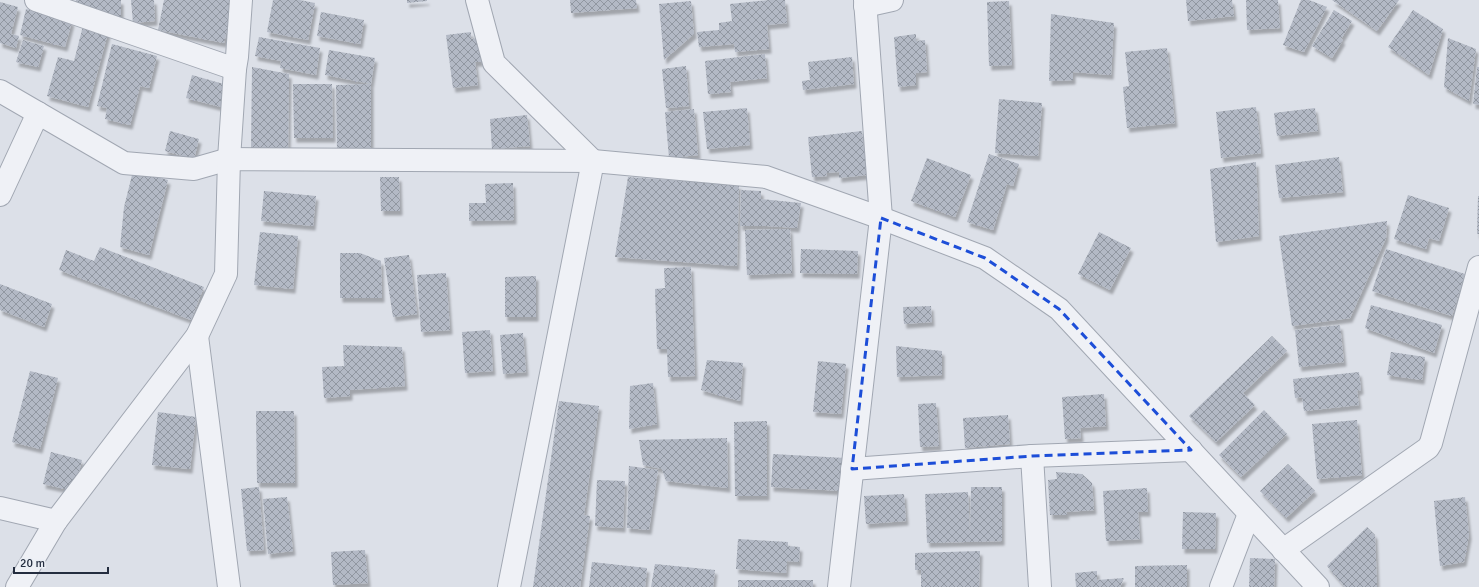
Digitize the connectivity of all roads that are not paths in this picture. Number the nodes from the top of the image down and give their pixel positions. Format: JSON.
{"nodes":[{"id":1,"x":36,"y":0,"type":"edge"},
{"id":2,"x":241,"y":0,"type":"edge"},
{"id":3,"x":476,"y":0,"type":"edge"},
{"id":4,"x":892,"y":0,"type":"edge"},
{"id":5,"x":865,"y":3,"type":"edge"},
{"id":6,"x":235,"y":69,"type":"junction"},
{"id":7,"x":0,"y":91,"type":"edge"},
{"id":8,"x":38,"y":113,"type":"junction"},
{"id":9,"x":229,"y":159,"type":"junction"},
{"id":10,"x":593,"y":161,"type":"junction"},
{"id":11,"x":0,"y":195,"type":"edge"},
{"id":12,"x":881,"y":218,"type":"junction"},
{"id":13,"x":1479,"y":267,"type":"edge"},
{"id":14,"x":197,"y":336,"type":"junction"},
{"id":15,"x":1190,"y":450,"type":"junction"},
{"id":16,"x":1032,"y":456,"type":"junction"},
{"id":17,"x":852,"y":469,"type":"junction"},
{"id":18,"x":0,"y":508,"type":"edge"},
{"id":19,"x":1249,"y":514,"type":"junction"},
{"id":20,"x":56,"y":520,"type":"junction"},
{"id":21,"x":1283,"y":550,"type":"junction"},
{"id":22,"x":17,"y":587,"type":"edge"},
{"id":23,"x":229,"y":587,"type":"edge"},
{"id":24,"x":510,"y":587,"type":"edge"},
{"id":25,"x":839,"y":587,"type":"edge"},
{"id":26,"x":1040,"y":587,"type":"edge"},
{"id":27,"x":1221,"y":587,"type":"edge"},
{"id":28,"x":1318,"y":587,"type":"edge"}],
"edges":[{"from":1,"to":6,"type":"street"},
{"from":2,"to":6,"type":"street"},
{"from":3,"to":10,"type":"street"},
{"from":4,"to":5,"type":"street"},
{"from":5,"to":12,"type":"street"},
{"from":6,"to":9,"type":"street"},
{"from":7,"to":8,"type":"street"},
{"from":8,"to":9,"type":"street"},
{"from":8,"to":11,"type":"street"},
{"from":9,"to":10,"type":"street"},
{"from":9,"to":14,"type":"street"},
{"from":10,"to":12,"type":"street"},
{"from":10,"to":24,"type":"street"},
{"from":12,"to":15,"type":"street"},
{"from":12,"to":17,"type":"street"},
{"from":13,"to":21,"type":"street"},
{"from":14,"to":20,"type":"street"},
{"from":14,"to":23,"type":"street"},
{"from":15,"to":16,"type":"street"},
{"from":15,"to":19,"type":"street"},
{"from":16,"to":17,"type":"street"},
{"from":16,"to":26,"type":"street"},
{"from":17,"to":25,"type":"street"},
{"from":18,"to":20,"type":"street"},
{"from":19,"to":21,"type":"street"},
{"from":19,"to":27,"type":"street"},
{"from":20,"to":22,"type":"street"},
{"from":21,"to":28,"type":"street"}]}
